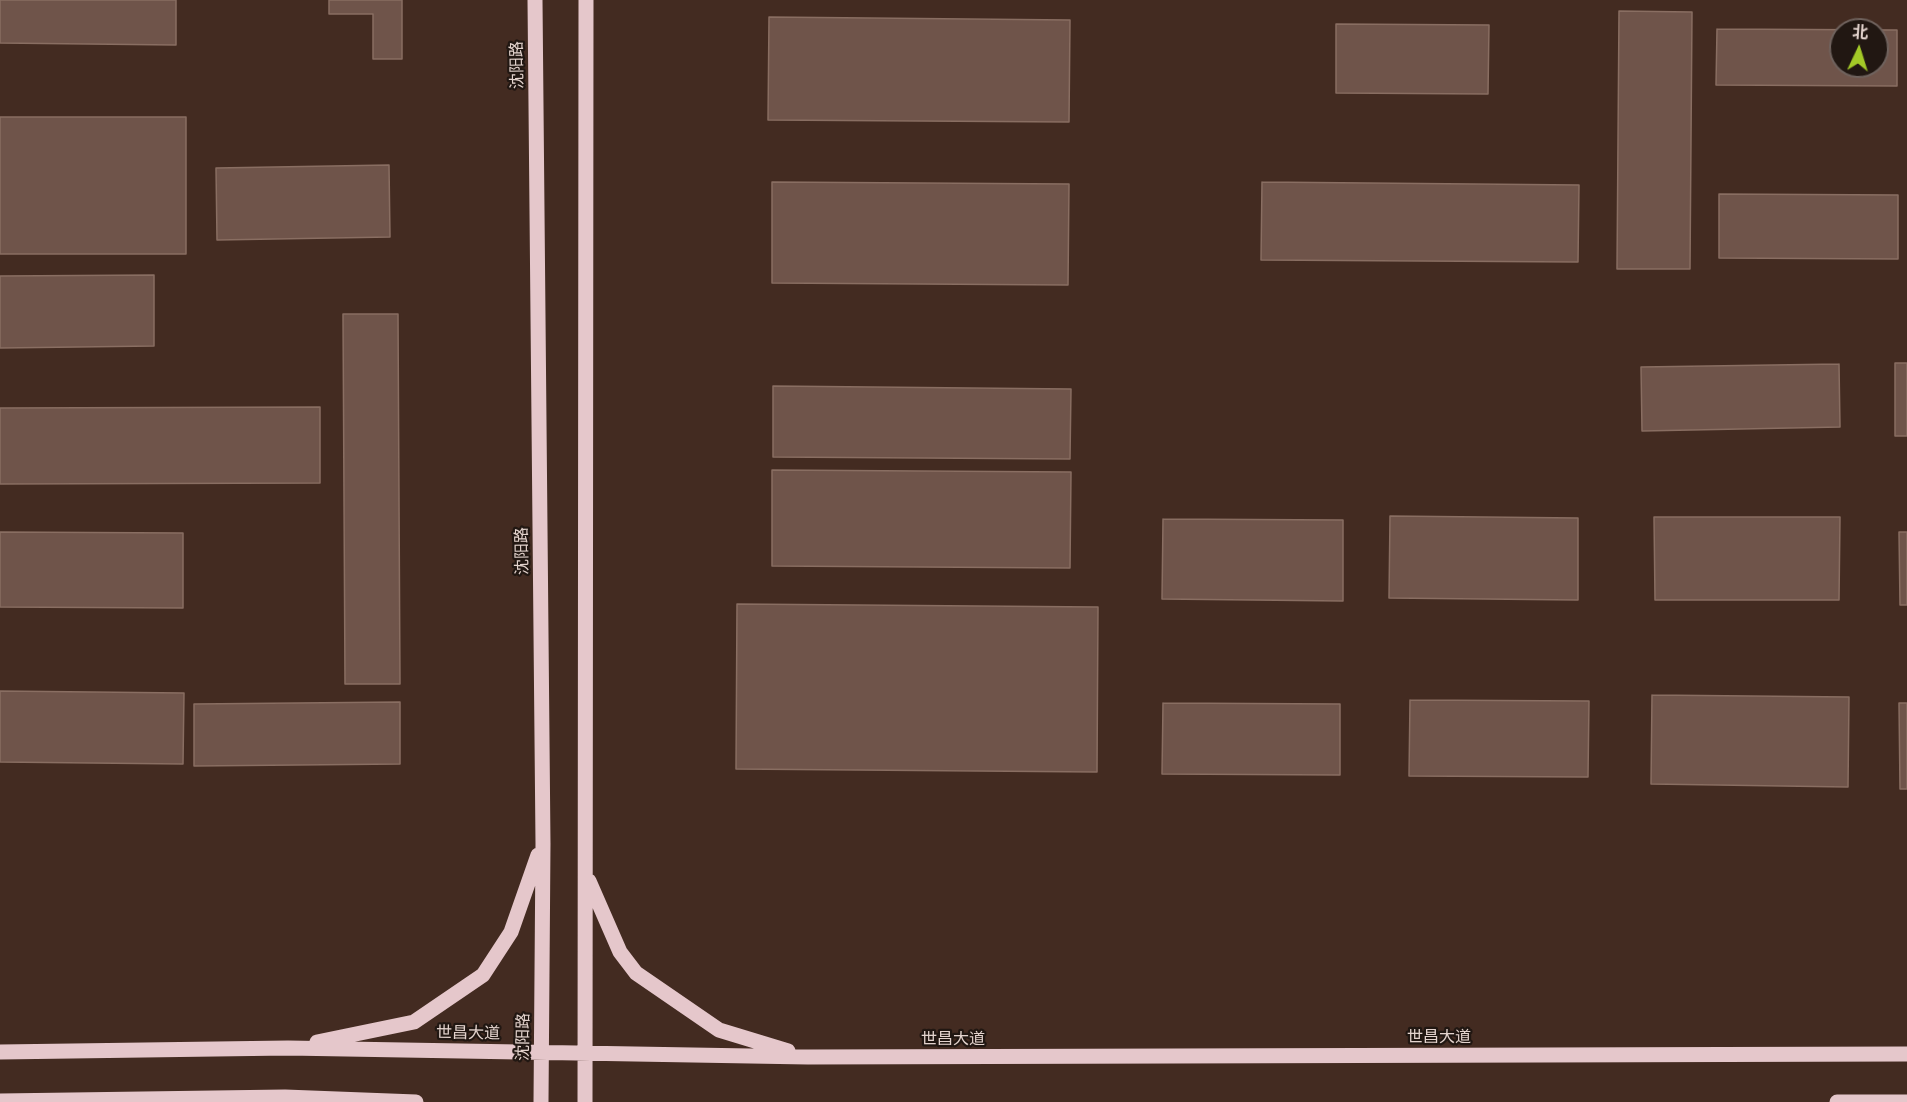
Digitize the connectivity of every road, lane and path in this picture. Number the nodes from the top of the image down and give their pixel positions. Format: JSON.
{"nodes":[{"id":1,"x":535,"y":0,"type":"edge"},
{"id":2,"x":586,"y":0,"type":"edge"},
{"id":3,"x":543,"y":843,"type":"junction"},
{"id":4,"x":587,"y":875,"type":"junction"},
{"id":5,"x":288,"y":1048,"type":"junction"},
{"id":6,"x":0,"y":1052,"type":"edge"},
{"id":7,"x":541,"y":1053,"type":"junction"},
{"id":8,"x":585,"y":1053,"type":"junction"},
{"id":9,"x":1907,"y":1054,"type":"edge"},
{"id":10,"x":808,"y":1057,"type":"junction"},
{"id":11,"x":285,"y":1097,"type":"junction"},
{"id":12,"x":0,"y":1101,"type":"edge"},
{"id":13,"x":303,"y":1102,"type":"edge"},
{"id":14,"x":416,"y":1102,"type":"edge"},
{"id":15,"x":541,"y":1102,"type":"edge"},
{"id":16,"x":585,"y":1102,"type":"edge"},
{"id":17,"x":1837,"y":1102,"type":"edge"},
{"id":18,"x":1907,"y":1102,"type":"edge"}],
"edges":[{"from":1,"to":3,"type":"main road","name":"沈阳路"},
{"from":2,"to":4,"type":"main road"},
{"from":3,"to":5,"type":"main road"},
{"from":3,"to":7,"type":"main road","name":"沈阳路"},
{"from":4,"to":8,"type":"main road"},
{"from":4,"to":10,"type":"main road"},
{"from":5,"to":6,"type":"main road","name":"世昌大道"},
{"from":5,"to":7,"type":"main road","name":"世昌大道"},
{"from":7,"to":8,"type":"main road","name":"世昌大道"},
{"from":7,"to":15,"type":"main road","name":"沈阳路"},
{"from":8,"to":10,"type":"main road","name":"世昌大道"},
{"from":8,"to":16,"type":"main road"},
{"from":9,"to":10,"type":"main road","name":"世昌大道"},
{"from":11,"to":12,"type":"main road"},
{"from":11,"to":13,"type":"main road"},
{"from":11,"to":14,"type":"main road"},
{"from":17,"to":18,"type":"main road"}]}
